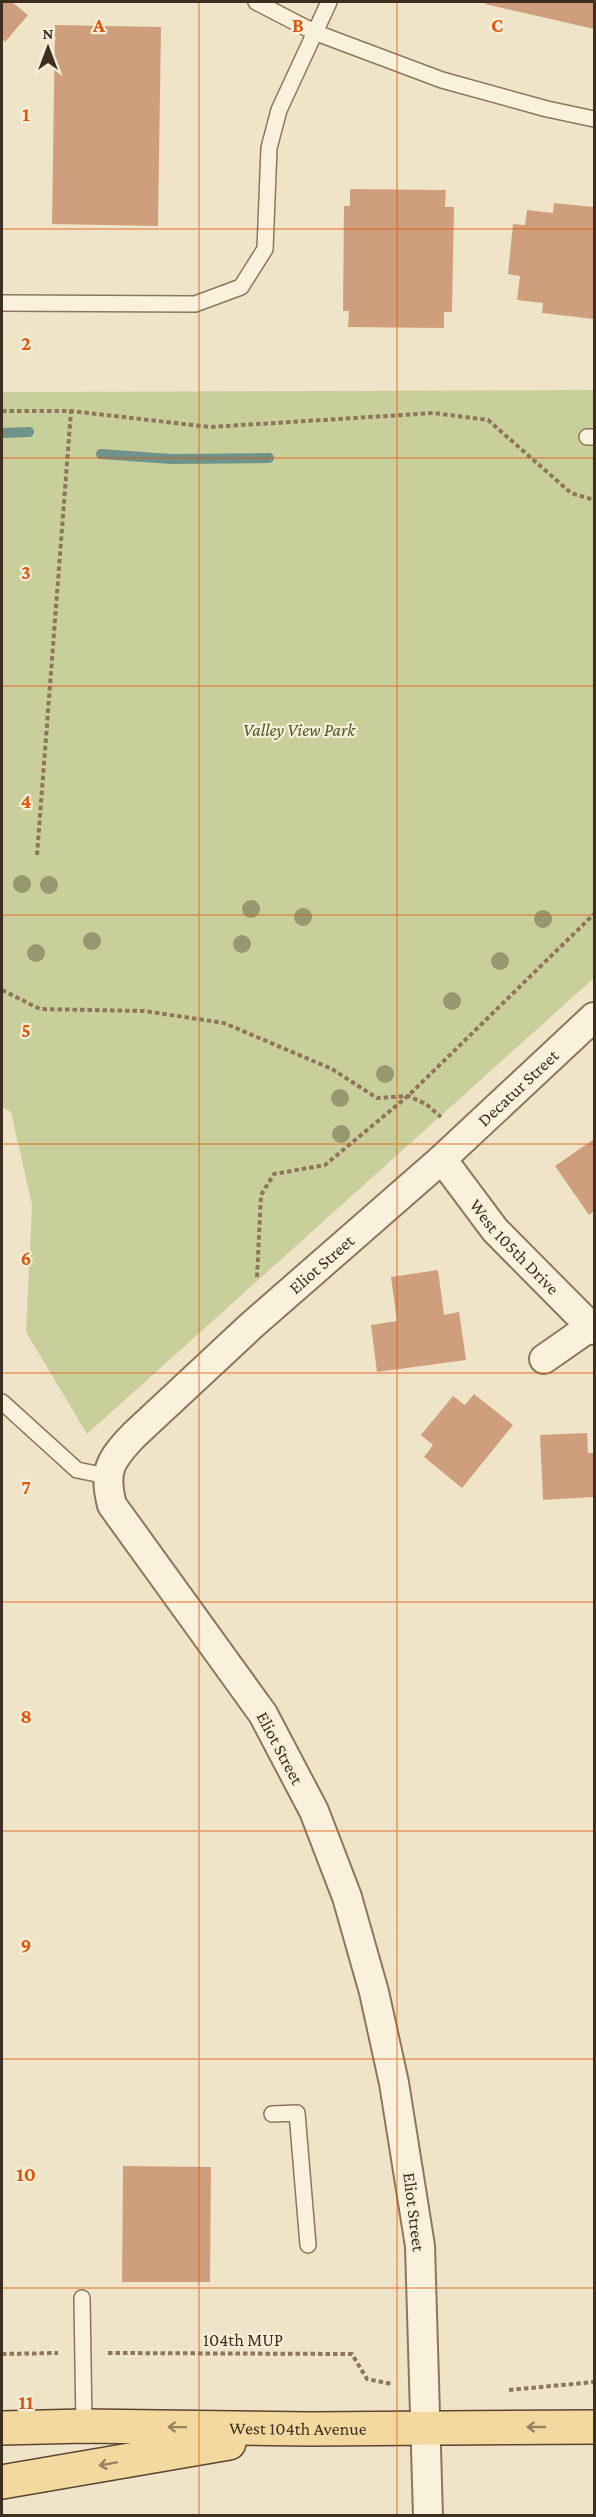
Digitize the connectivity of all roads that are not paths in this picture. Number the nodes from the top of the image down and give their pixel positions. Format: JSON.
{"nodes":[{"id":1,"x":256,"y":2,"type":"edge"},
{"id":2,"x":329,"y":2,"type":"edge"},
{"id":3,"x":314,"y":32,"type":"junction"},
{"id":4,"x":594,"y":119,"type":"edge"},
{"id":5,"x":2,"y":303,"type":"edge"},
{"id":6,"x":594,"y":1017,"type":"edge"},
{"id":7,"x":442,"y":1159,"type":"junction"},
{"id":8,"x":593,"y":1327,"type":"edge"},
{"id":9,"x":544,"y":1359,"type":"dead end"},
{"id":10,"x":2,"y":1402,"type":"edge"},
{"id":11,"x":107,"y":1476,"type":"junction"},
{"id":12,"x":272,"y":2114,"type":"dead end"},
{"id":13,"x":308,"y":2246,"type":"dead end"},
{"id":14,"x":82,"y":2298,"type":"dead end"},
{"id":15,"x":84,"y":2426,"type":"junction"},
{"id":16,"x":594,"y":2427,"type":"edge"},
{"id":17,"x":2,"y":2428,"type":"edge"},
{"id":18,"x":424,"y":2428,"type":"junction"},
{"id":19,"x":310,"y":2429,"type":"junction"},
{"id":20,"x":2,"y":2482,"type":"edge"},
{"id":21,"x":428,"y":2516,"type":"edge"}],
"edges":[{"from":1,"to":3,"type":"lane"},
{"from":2,"to":3,"type":"lane"},
{"from":3,"to":4,"type":"lane"},
{"from":3,"to":5,"type":"lane"},
{"from":6,"to":7,"type":"street","name":"Decatur Street"},
{"from":7,"to":8,"type":"street","name":"West 105th Drive"},
{"from":7,"to":11,"type":"street","name":"Eliot Street"},
{"from":8,"to":9,"type":"street"},
{"from":10,"to":11,"type":"lane"},
{"from":11,"to":18,"type":"street","name":"Eliot Street"},
{"from":12,"to":13,"type":"lane"},
{"from":14,"to":15,"type":"lane"},
{"from":15,"to":17,"type":"main road","name":"West 104th Avenue"},
{"from":19,"to":15,"type":"main road","name":"West 104th Avenue","one_way":true},
{"from":16,"to":18,"type":"main road","name":"West 104th Avenue","one_way":true},
{"from":18,"to":19,"type":"main road","name":"West 104th Avenue"},
{"from":18,"to":21,"type":"street","name":"Eliot Street"},
{"from":19,"to":20,"type":"main road","one_way":true}]}
